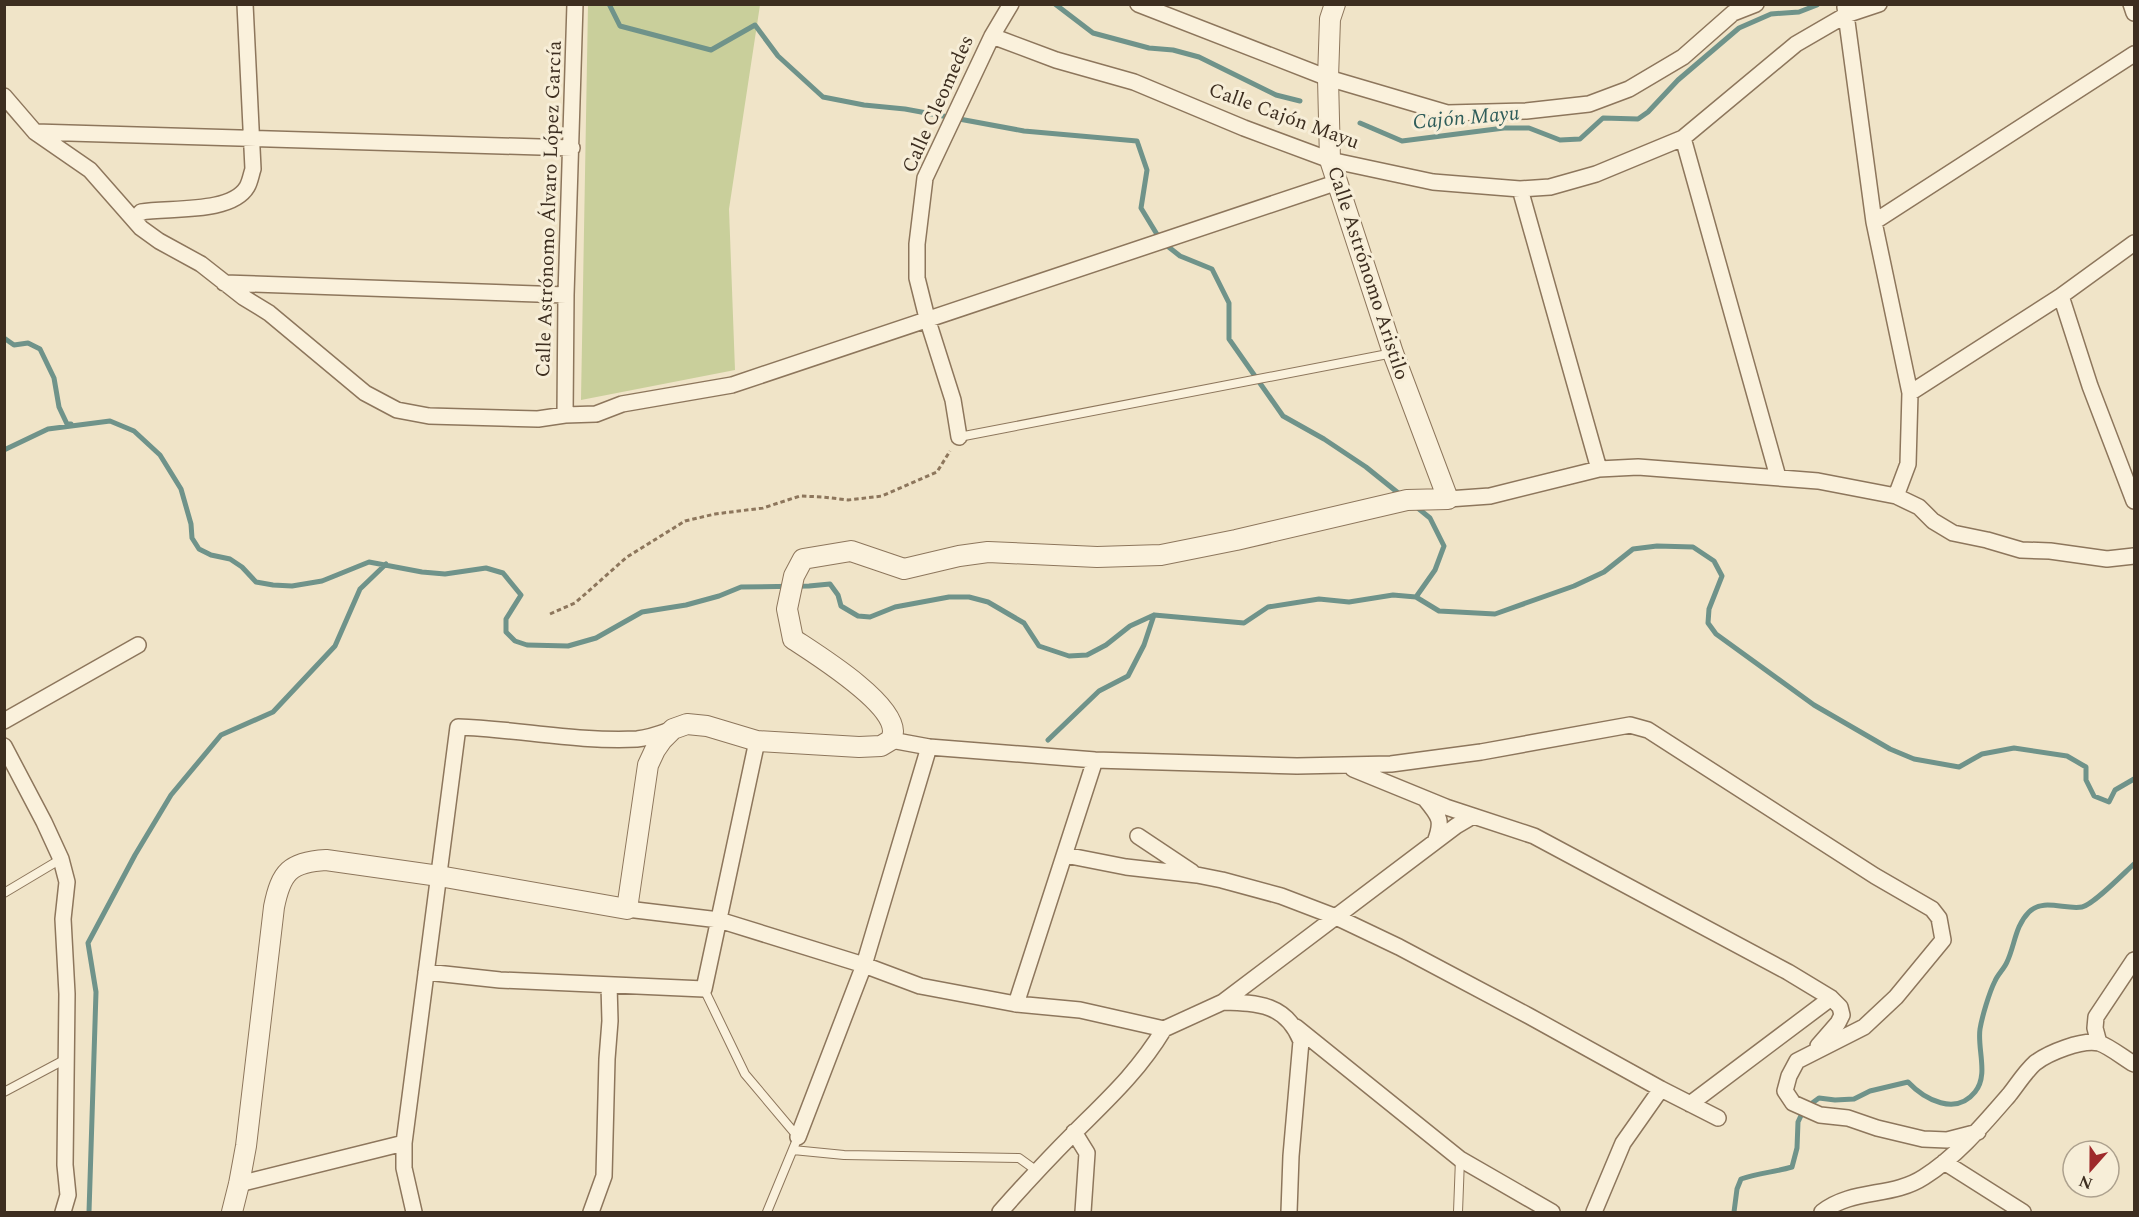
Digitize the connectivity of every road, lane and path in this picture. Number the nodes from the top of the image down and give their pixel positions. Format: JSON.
{"nodes":[{"id":1,"x":245,"y":4,"type":"edge"},
{"id":2,"x":575,"y":4,"type":"edge"},
{"id":3,"x":1011,"y":4,"type":"edge"},
{"id":4,"x":1138,"y":4,"type":"edge"},
{"id":5,"x":1335,"y":4,"type":"edge"},
{"id":6,"x":1756,"y":4,"type":"edge"},
{"id":7,"x":1879,"y":4,"type":"edge"},
{"id":8,"x":2131,"y":4,"type":"edge"},
{"id":9,"x":1845,"y":10,"type":"edge"},
{"id":10,"x":2134,"y":13,"type":"edge"},
{"id":11,"x":992,"y":36,"type":"junction"},
{"id":12,"x":2134,"y":54,"type":"edge"},
{"id":13,"x":1328,"y":78,"type":"junction"},
{"id":14,"x":4,"y":96,"type":"edge"},
{"id":15,"x":35,"y":132,"type":"junction"},
{"id":16,"x":252,"y":138,"type":"junction"},
{"id":17,"x":1683,"y":138,"type":"junction"},
{"id":18,"x":572,"y":148,"type":"junction"},
{"id":19,"x":1330,"y":160,"type":"junction"},
{"id":20,"x":1338,"y":182,"type":"junction"},
{"id":21,"x":1520,"y":189,"type":"junction"},
{"id":22,"x":135,"y":220,"type":"junction"},
{"id":23,"x":1875,"y":222,"type":"junction"},
{"id":24,"x":2134,"y":243,"type":"edge"},
{"id":25,"x":225,"y":283,"type":"junction"},
{"id":26,"x":566,"y":295,"type":"junction"},
{"id":27,"x":2061,"y":296,"type":"junction"},
{"id":28,"x":927,"y":318,"type":"junction"},
{"id":29,"x":1393,"y":353,"type":"junction"},
{"id":30,"x":1910,"y":393,"type":"junction"},
{"id":31,"x":565,"y":415,"type":"junction"},
{"id":32,"x":959,"y":437,"type":"junction"},
{"id":33,"x":1599,"y":469,"type":"junction"},
{"id":34,"x":1778,"y":477,"type":"junction"},
{"id":35,"x":1896,"y":496,"type":"junction"},
{"id":36,"x":1448,"y":500,"type":"junction"},
{"id":37,"x":2134,"y":501,"type":"edge"},
{"id":38,"x":2134,"y":556,"type":"edge"},
{"id":39,"x":550,"y":614,"type":"dead end"},
{"id":40,"x":138,"y":645,"type":"dead end"},
{"id":41,"x":4,"y":721,"type":"edge"},
{"id":42,"x":673,"y":729,"type":"junction"},
{"id":43,"x":891,"y":740,"type":"junction"},
{"id":44,"x":757,"y":741,"type":"junction"},
{"id":45,"x":4,"y":746,"type":"edge"},
{"id":46,"x":929,"y":747,"type":"junction"},
{"id":47,"x":1095,"y":760,"type":"junction"},
{"id":48,"x":1342,"y":765,"type":"junction"},
{"id":49,"x":1425,"y":798,"type":"junction"},
{"id":50,"x":1473,"y":816,"type":"junction"},
{"id":51,"x":1138,"y":836,"type":"dead end"},
{"id":52,"x":1435,"y":842,"type":"junction"},
{"id":53,"x":1065,"y":855,"type":"junction"},
{"id":54,"x":61,"y":860,"type":"junction"},
{"id":55,"x":1197,"y":875,"type":"junction"},
{"id":56,"x":439,"y":876,"type":"junction"},
{"id":57,"x":4,"y":894,"type":"edge"},
{"id":58,"x":627,"y":909,"type":"junction"},
{"id":59,"x":1336,"y":917,"type":"junction"},
{"id":60,"x":719,"y":920,"type":"junction"},
{"id":61,"x":2134,"y":960,"type":"edge"},
{"id":62,"x":864,"y":965,"type":"junction"},
{"id":63,"x":426,"y":972,"type":"junction"},
{"id":64,"x":609,"y":985,"type":"junction"},
{"id":65,"x":704,"y":989,"type":"junction"},
{"id":66,"x":1831,"y":998,"type":"junction"},
{"id":67,"x":1223,"y":1002,"type":"junction"},
{"id":68,"x":1016,"y":1004,"type":"junction"},
{"id":69,"x":1296,"y":1027,"type":"junction"},
{"id":70,"x":1164,"y":1029,"type":"junction"},
{"id":71,"x":2099,"y":1043,"type":"junction"},
{"id":72,"x":1812,"y":1052,"type":"junction"},
{"id":73,"x":66,"y":1059,"type":"junction"},
{"id":74,"x":2134,"y":1064,"type":"edge"},
{"id":75,"x":1661,"y":1089,"type":"junction"},
{"id":76,"x":4,"y":1092,"type":"edge"},
{"id":77,"x":1690,"y":1104,"type":"junction"},
{"id":78,"x":1718,"y":1118,"type":"dead end"},
{"id":79,"x":1074,"y":1132,"type":"junction"},
{"id":80,"x":1978,"y":1132,"type":"junction"},
{"id":81,"x":404,"y":1143,"type":"junction"},
{"id":82,"x":795,"y":1144,"type":"junction"},
{"id":83,"x":1460,"y":1159,"type":"junction"},
{"id":84,"x":1944,"y":1162,"type":"junction"},
{"id":85,"x":1037,"y":1171,"type":"junction"},
{"id":86,"x":239,"y":1184,"type":"junction"},
{"id":87,"x":63,"y":1212,"type":"edge"},
{"id":88,"x":232,"y":1212,"type":"edge"},
{"id":89,"x":414,"y":1212,"type":"edge"},
{"id":90,"x":591,"y":1212,"type":"edge"},
{"id":91,"x":766,"y":1212,"type":"edge"},
{"id":92,"x":1000,"y":1212,"type":"edge"},
{"id":93,"x":1083,"y":1212,"type":"edge"},
{"id":94,"x":1289,"y":1212,"type":"edge"},
{"id":95,"x":1458,"y":1212,"type":"edge"},
{"id":96,"x":1552,"y":1212,"type":"edge"},
{"id":97,"x":1594,"y":1212,"type":"edge"},
{"id":98,"x":1822,"y":1212,"type":"edge"},
{"id":99,"x":2024,"y":1212,"type":"edge"}],
"edges":[{"from":1,"to":16,"type":"street"},
{"from":2,"to":18,"type":"street","name":"Calle Astrónomo Álvaro López García"},
{"from":3,"to":11,"type":"street","name":"Calle Cleomedes"},
{"from":4,"to":13,"type":"street"},
{"from":5,"to":13,"type":"street","name":"Calle Astrónomo Aristilo"},
{"from":6,"to":13,"type":"street"},
{"from":7,"to":9,"type":"street","name":"Calle Cajón Mayu"},
{"from":8,"to":10,"type":"street"},
{"from":9,"to":17,"type":"street","name":"Calle Cajón Mayu"},
{"from":9,"to":23,"type":"street"},
{"from":11,"to":19,"type":"street","name":"Calle Cajón Mayu"},
{"from":11,"to":28,"type":"street","name":"Calle Cleomedes"},
{"from":12,"to":23,"type":"street"},
{"from":13,"to":19,"type":"street","name":"Calle Astrónomo Aristilo"},
{"from":14,"to":15,"type":"street"},
{"from":15,"to":16,"type":"street"},
{"from":15,"to":22,"type":"street"},
{"from":16,"to":18,"type":"street"},
{"from":16,"to":22,"type":"street"},
{"from":17,"to":21,"type":"street","name":"Calle Cajón Mayu"},
{"from":17,"to":34,"type":"street"},
{"from":18,"to":26,"type":"street","name":"Calle Astrónomo Álvaro López García"},
{"from":19,"to":20,"type":"street","name":"Calle Astrónomo Aristilo"},
{"from":19,"to":21,"type":"street","name":"Calle Cajón Mayu"},
{"from":20,"to":28,"type":"street"},
{"from":20,"to":29,"type":"street","name":"Calle Astrónomo Aristilo"},
{"from":21,"to":33,"type":"street"},
{"from":22,"to":25,"type":"street"},
{"from":23,"to":30,"type":"street"},
{"from":24,"to":27,"type":"street"},
{"from":25,"to":26,"type":"street"},
{"from":25,"to":31,"type":"street"},
{"from":26,"to":31,"type":"street","name":"Calle Astrónomo Álvaro López García"},
{"from":27,"to":30,"type":"street"},
{"from":27,"to":37,"type":"street"},
{"from":28,"to":31,"type":"street"},
{"from":28,"to":32,"type":"street","name":"Calle Cleomedes"},
{"from":29,"to":32,"type":"lane"},
{"from":29,"to":36,"type":"street","name":"Calle Astrónomo Aristilo"},
{"from":30,"to":35,"type":"street"},
{"from":32,"to":39,"type":"path"},
{"from":33,"to":34,"type":"street"},
{"from":33,"to":36,"type":"street"},
{"from":34,"to":35,"type":"street"},
{"from":35,"to":38,"type":"street"},
{"from":36,"to":43,"type":"street"},
{"from":40,"to":41,"type":"street"},
{"from":42,"to":44,"type":"street"},
{"from":42,"to":56,"type":"street"},
{"from":42,"to":58,"type":"street"},
{"from":43,"to":44,"type":"street"},
{"from":43,"to":46,"type":"street"},
{"from":44,"to":60,"type":"street"},
{"from":45,"to":54,"type":"street"},
{"from":46,"to":47,"type":"street"},
{"from":46,"to":62,"type":"street"},
{"from":47,"to":48,"type":"street"},
{"from":47,"to":53,"type":"street"},
{"from":48,"to":49,"type":"street"},
{"from":48,"to":72,"type":"street"},
{"from":49,"to":50,"type":"street"},
{"from":49,"to":52,"type":"street"},
{"from":50,"to":52,"type":"street"},
{"from":50,"to":66,"type":"street"},
{"from":51,"to":55,"type":"street"},
{"from":52,"to":59,"type":"street"},
{"from":53,"to":55,"type":"street"},
{"from":53,"to":68,"type":"street"},
{"from":54,"to":57,"type":"lane"},
{"from":54,"to":73,"type":"street"},
{"from":55,"to":59,"type":"street"},
{"from":56,"to":58,"type":"street"},
{"from":56,"to":63,"type":"street"},
{"from":56,"to":86,"type":"street"},
{"from":58,"to":60,"type":"street"},
{"from":59,"to":67,"type":"street"},
{"from":59,"to":75,"type":"street"},
{"from":60,"to":62,"type":"street"},
{"from":60,"to":65,"type":"street"},
{"from":61,"to":71,"type":"street"},
{"from":62,"to":68,"type":"street"},
{"from":62,"to":82,"type":"street"},
{"from":63,"to":64,"type":"street"},
{"from":63,"to":81,"type":"street"},
{"from":64,"to":65,"type":"street"},
{"from":64,"to":90,"type":"street"},
{"from":65,"to":82,"type":"lane"},
{"from":66,"to":72,"type":"street"},
{"from":66,"to":77,"type":"street"},
{"from":67,"to":69,"type":"street"},
{"from":67,"to":70,"type":"street"},
{"from":68,"to":70,"type":"street"},
{"from":69,"to":83,"type":"street"},
{"from":69,"to":94,"type":"street"},
{"from":70,"to":79,"type":"street"},
{"from":71,"to":74,"type":"street"},
{"from":71,"to":80,"type":"street"},
{"from":72,"to":80,"type":"street"},
{"from":73,"to":76,"type":"lane"},
{"from":73,"to":87,"type":"street"},
{"from":75,"to":77,"type":"street"},
{"from":75,"to":97,"type":"street"},
{"from":77,"to":78,"type":"street"},
{"from":79,"to":85,"type":"street"},
{"from":79,"to":93,"type":"street"},
{"from":80,"to":84,"type":"street"},
{"from":81,"to":86,"type":"street"},
{"from":81,"to":89,"type":"street"},
{"from":82,"to":85,"type":"lane"},
{"from":82,"to":91,"type":"lane"},
{"from":83,"to":95,"type":"lane"},
{"from":83,"to":96,"type":"street"},
{"from":84,"to":98,"type":"street"},
{"from":84,"to":99,"type":"street"},
{"from":85,"to":92,"type":"street"},
{"from":86,"to":88,"type":"street"}]}
